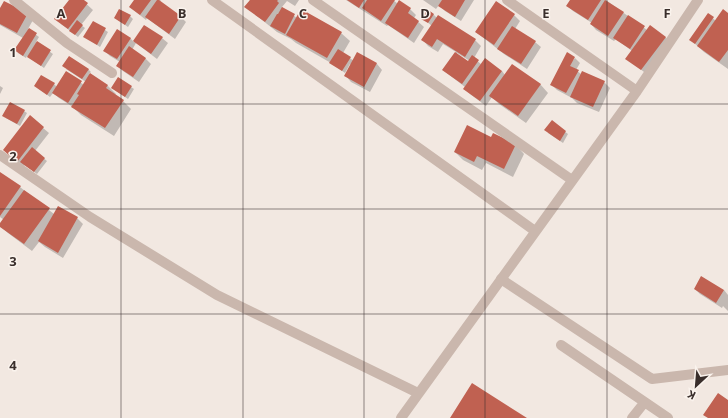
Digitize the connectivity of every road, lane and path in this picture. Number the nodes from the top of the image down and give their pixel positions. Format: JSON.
{"nodes":[{"id":1,"x":14,"y":0,"type":"edge"},
{"id":2,"x":212,"y":0,"type":"edge"},
{"id":3,"x":313,"y":0,"type":"edge"},
{"id":4,"x":507,"y":0,"type":"edge"},
{"id":5,"x":698,"y":0,"type":"edge"},
{"id":6,"x":112,"y":73,"type":"dead end"},
{"id":7,"x":637,"y":91,"type":"junction"},
{"id":8,"x":0,"y":155,"type":"edge"},
{"id":9,"x":572,"y":180,"type":"junction"},
{"id":10,"x":536,"y":231,"type":"junction"},
{"id":11,"x":502,"y":279,"type":"junction"},
{"id":12,"x":561,"y":345,"type":"dead end"},
{"id":13,"x":728,"y":370,"type":"edge"},
{"id":14,"x":418,"y":393,"type":"junction"},
{"id":15,"x":644,"y":403,"type":"junction"},
{"id":16,"x":401,"y":418,"type":"edge"},
{"id":17,"x":632,"y":418,"type":"edge"},
{"id":18,"x":668,"y":418,"type":"edge"}],
"edges":[{"from":1,"to":6,"type":"street"},
{"from":2,"to":10,"type":"street"},
{"from":3,"to":9,"type":"street"},
{"from":4,"to":7,"type":"street"},
{"from":5,"to":7,"type":"street"},
{"from":7,"to":9,"type":"street"},
{"from":8,"to":14,"type":"street"},
{"from":9,"to":10,"type":"street"},
{"from":10,"to":11,"type":"street"},
{"from":11,"to":13,"type":"street"},
{"from":11,"to":14,"type":"street"},
{"from":12,"to":15,"type":"street"},
{"from":14,"to":16,"type":"street"},
{"from":15,"to":17,"type":"street"},
{"from":15,"to":18,"type":"street"}]}
